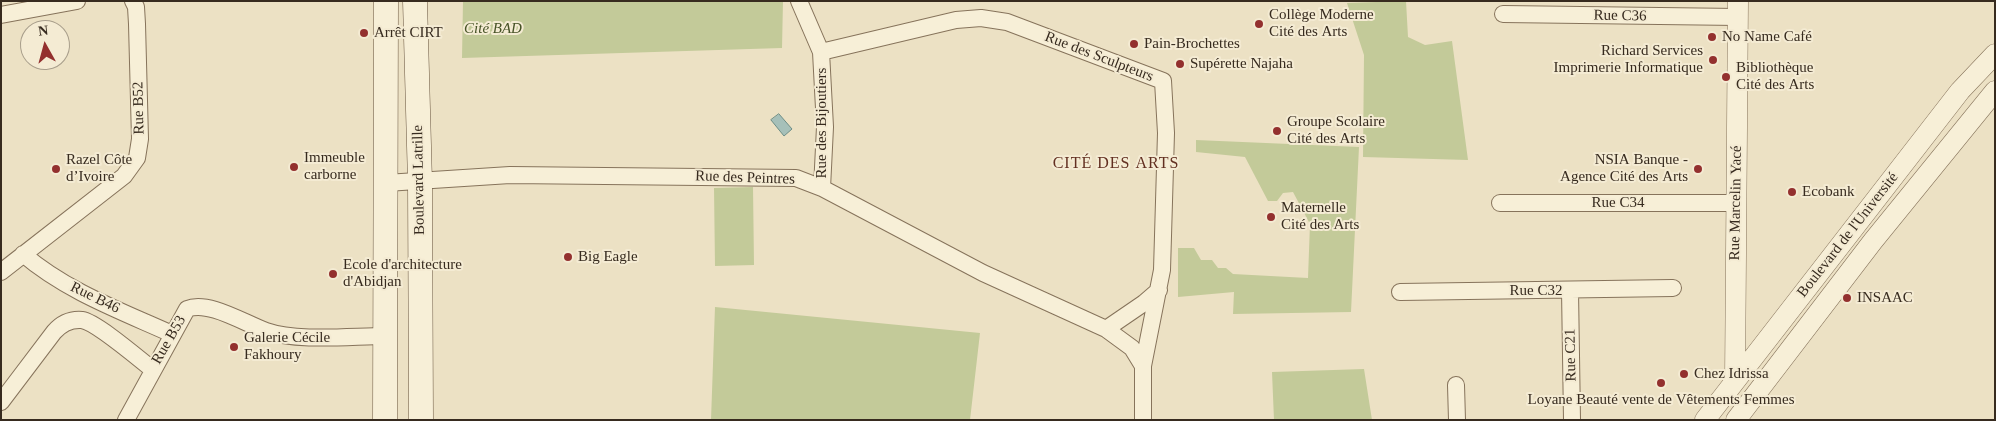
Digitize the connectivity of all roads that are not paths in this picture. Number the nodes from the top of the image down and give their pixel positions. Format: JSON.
{"nodes":[{"id":1,"x":77,"y":1,"type":"edge"},
{"id":2,"x":133,"y":1,"type":"edge"},
{"id":3,"x":386,"y":1,"type":"edge"},
{"id":4,"x":415,"y":1,"type":"edge"},
{"id":5,"x":799,"y":1,"type":"edge"},
{"id":6,"x":1738,"y":9,"type":"edge"},
{"id":7,"x":1502,"y":14,"type":"dead end"},
{"id":8,"x":1,"y":15,"type":"edge"},
{"id":9,"x":821,"y":52,"type":"junction"},
{"id":10,"x":1995,"y":54,"type":"edge"},
{"id":11,"x":1995,"y":91,"type":"edge"},
{"id":12,"x":420,"y":182,"type":"junction"},
{"id":13,"x":386,"y":183,"type":"junction"},
{"id":14,"x":822,"y":188,"type":"junction"},
{"id":15,"x":1500,"y":203,"type":"dead end"},
{"id":16,"x":1736,"y":203,"type":"junction"},
{"id":17,"x":23,"y":254,"type":"junction"},
{"id":18,"x":1,"y":272,"type":"edge"},
{"id":19,"x":1673,"y":288,"type":"dead end"},
{"id":20,"x":1159,"y":290,"type":"junction"},
{"id":21,"x":1570,"y":290,"type":"junction"},
{"id":22,"x":1400,"y":292,"type":"dead end"},
{"id":23,"x":1106,"y":329,"type":"junction"},
{"id":24,"x":172,"y":334,"type":"junction"},
{"id":25,"x":386,"y":336,"type":"junction"},
{"id":26,"x":1144,"y":366,"type":"junction"},
{"id":27,"x":152,"y":369,"type":"junction"},
{"id":28,"x":1735,"y":381,"type":"junction"},
{"id":29,"x":1456,"y":385,"type":"dead end"},
{"id":30,"x":1755,"y":396,"type":"junction"},
{"id":31,"x":1,"y":402,"type":"edge"},
{"id":32,"x":126,"y":420,"type":"edge"},
{"id":33,"x":385,"y":420,"type":"edge"},
{"id":34,"x":421,"y":420,"type":"edge"},
{"id":35,"x":1143,"y":420,"type":"edge"},
{"id":36,"x":1457,"y":420,"type":"edge"},
{"id":37,"x":1572,"y":420,"type":"edge"},
{"id":38,"x":1705,"y":420,"type":"edge"},
{"id":39,"x":1736,"y":420,"type":"edge"}],
"edges":[{"from":1,"to":8,"type":"street"},
{"from":2,"to":17,"type":"street","name":"Rue B52"},
{"from":3,"to":13,"type":"main road"},
{"from":4,"to":12,"type":"main road","name":"Boulevard Latrille"},
{"from":5,"to":9,"type":"street","name":"Rue des Bijoutiers"},
{"from":6,"to":7,"type":"street","name":"Rue C36"},
{"from":6,"to":16,"type":"street","name":"Rue Marcelin Yacé"},
{"from":9,"to":14,"type":"street","name":"Rue des Bijoutiers"},
{"from":9,"to":20,"type":"street","name":"Rue des Sculpteurs"},
{"from":10,"to":28,"type":"street","name":"Boulevard de l'Université"},
{"from":11,"to":30,"type":"street","name":"Boulevard de l'Université"},
{"from":12,"to":13,"type":"street","name":"Rue des Peintres"},
{"from":12,"to":14,"type":"street","name":"Rue des Peintres"},
{"from":12,"to":34,"type":"main road","name":"Boulevard Latrille"},
{"from":13,"to":25,"type":"main road"},
{"from":14,"to":23,"type":"street","name":"Rue des Peintres"},
{"from":15,"to":16,"type":"street","name":"Rue C34"},
{"from":16,"to":28,"type":"street","name":"Rue Marcelin Yacé"},
{"from":17,"to":18,"type":"street","name":"Rue B52"},
{"from":17,"to":24,"type":"street","name":"Rue B46"},
{"from":19,"to":21,"type":"street","name":"Rue C32"},
{"from":20,"to":23,"type":"street"},
{"from":20,"to":26,"type":"street","name":"Rue des Sculpteurs"},
{"from":21,"to":22,"type":"street","name":"Rue C32"},
{"from":21,"to":37,"type":"street","name":"Rue C21"},
{"from":23,"to":26,"type":"street","name":"Rue des Peintres"},
{"from":24,"to":25,"type":"street","name":"Rue B53"},
{"from":24,"to":27,"type":"street","name":"Rue B53"},
{"from":25,"to":33,"type":"main road"},
{"from":26,"to":35,"type":"street","name":"Rue des Sculpteurs"},
{"from":27,"to":31,"type":"street"},
{"from":27,"to":32,"type":"street","name":"Rue B53"},
{"from":28,"to":30,"type":"street"},
{"from":28,"to":38,"type":"street","name":"Boulevard de l'Université"},
{"from":29,"to":36,"type":"street"},
{"from":30,"to":39,"type":"street","name":"Boulevard de l'Université"}]}
